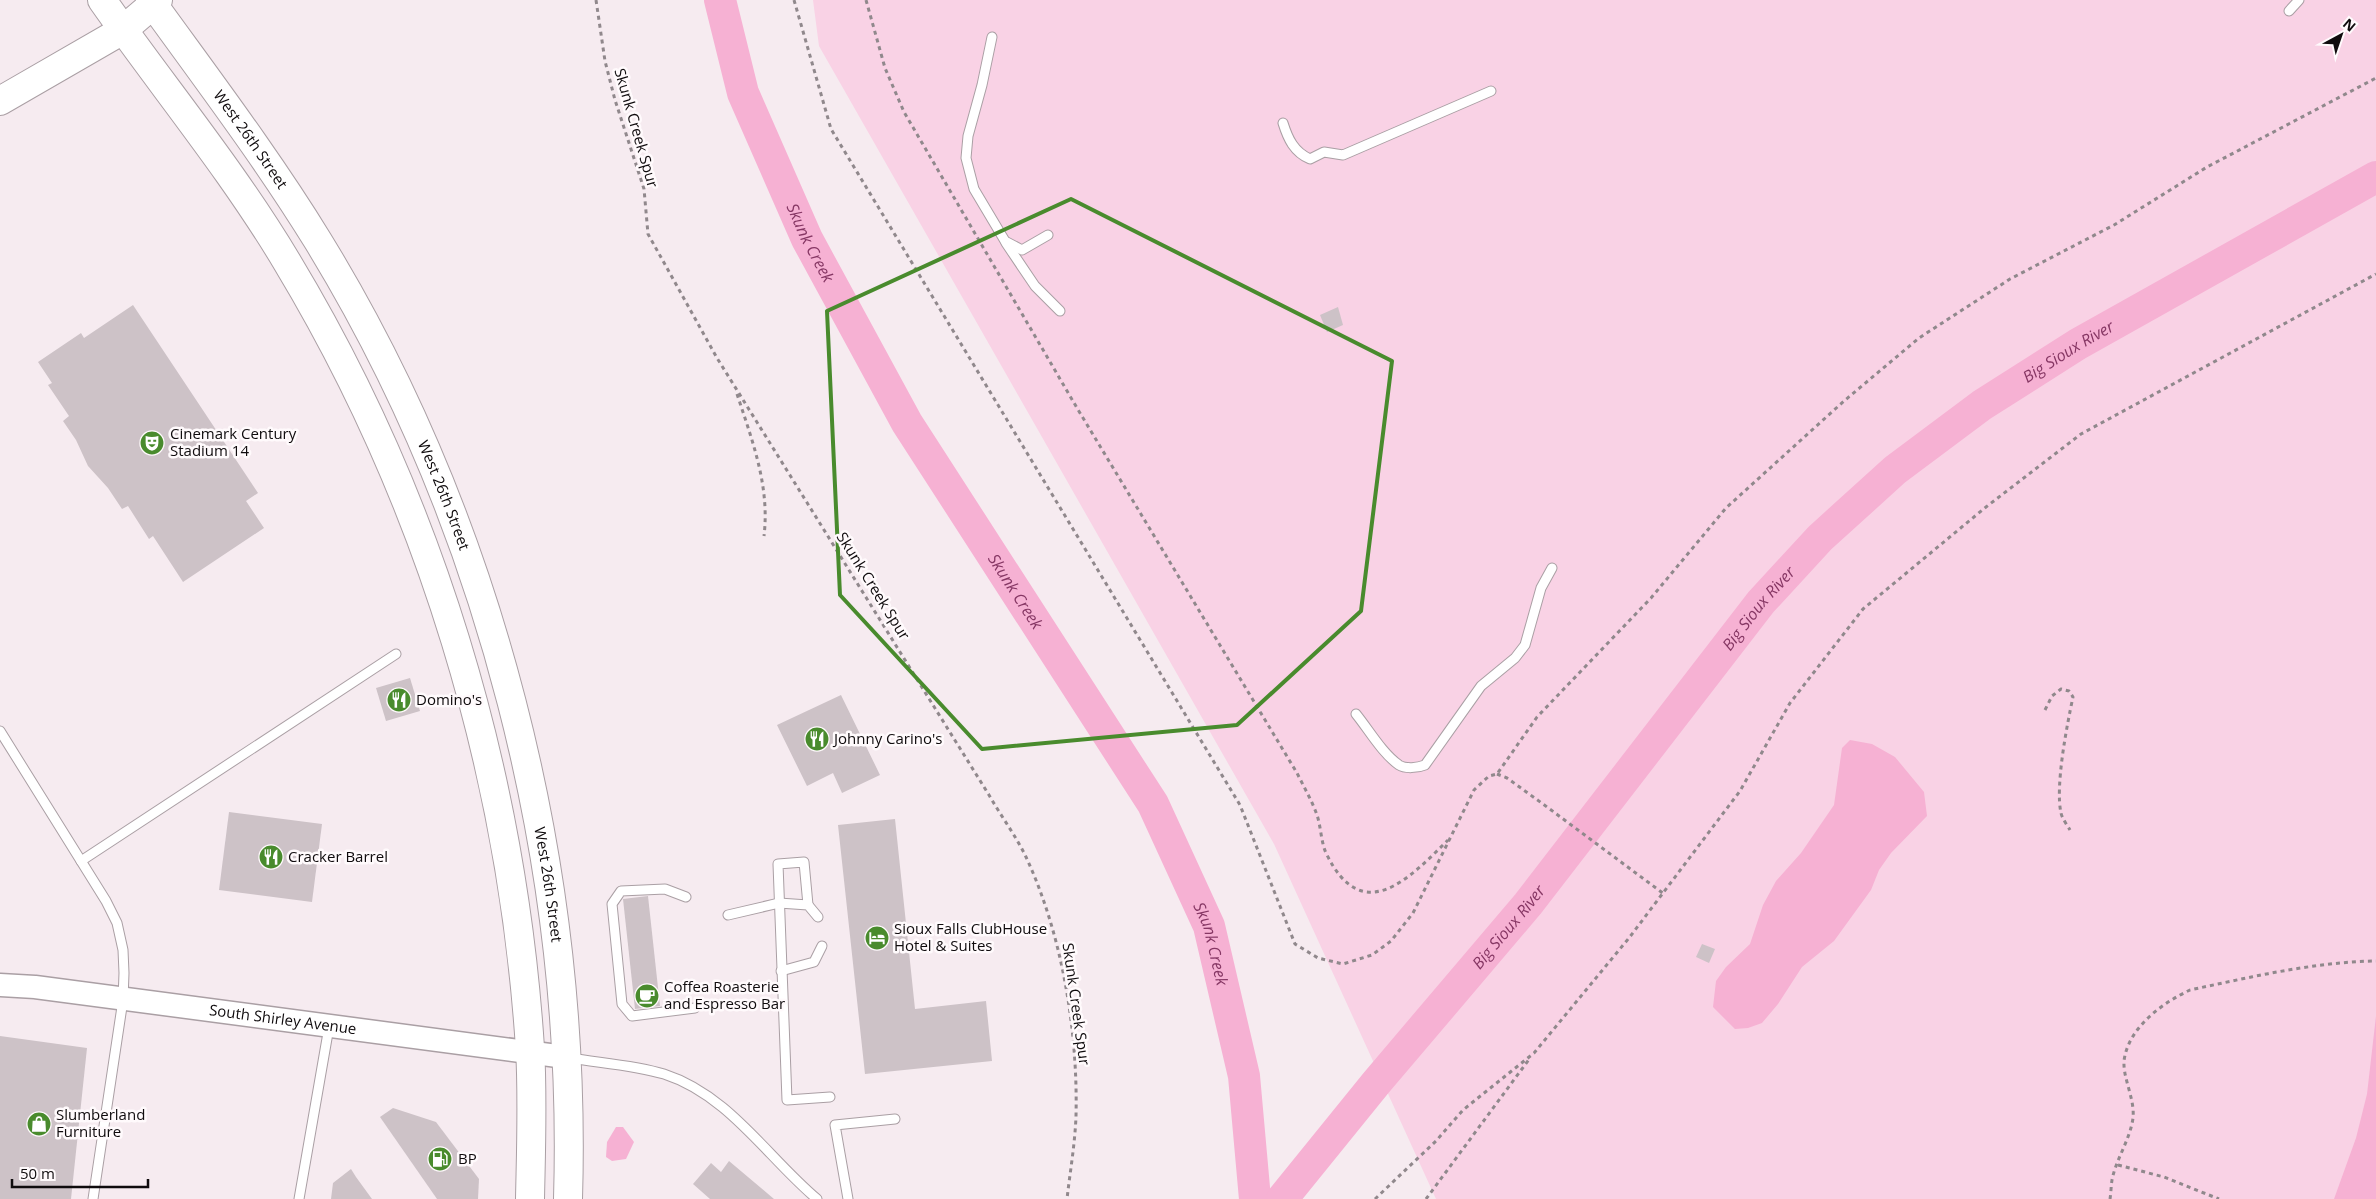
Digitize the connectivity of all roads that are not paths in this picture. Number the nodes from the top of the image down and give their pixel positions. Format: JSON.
{"nodes":[{"id":1,"x":102,"y":0,"type":"edge"},
{"id":2,"x":2299,"y":0,"type":"edge"},
{"id":3,"x":154,"y":1,"type":"edge"},
{"id":4,"x":2289,"y":11,"type":"dead end"},
{"id":5,"x":123,"y":30,"type":"junction"},
{"id":6,"x":992,"y":37,"type":"dead end"},
{"id":7,"x":1491,"y":92,"type":"dead end"},
{"id":8,"x":0,"y":101,"type":"edge"},
{"id":9,"x":1283,"y":123,"type":"dead end"},
{"id":10,"x":1048,"y":235,"type":"dead end"},
{"id":11,"x":1005,"y":241,"type":"junction"},
{"id":12,"x":1060,"y":311,"type":"dead end"},
{"id":13,"x":1552,"y":568,"type":"dead end"},
{"id":14,"x":396,"y":654,"type":"dead end"},
{"id":15,"x":1356,"y":714,"type":"dead end"},
{"id":16,"x":0,"y":731,"type":"edge"},
{"id":17,"x":81,"y":861,"type":"junction"},
{"id":18,"x":686,"y":897,"type":"dead end"},
{"id":19,"x":779,"y":903,"type":"junction"},
{"id":20,"x":808,"y":905,"type":"junction"},
{"id":21,"x":728,"y":915,"type":"dead end"},
{"id":22,"x":818,"y":918,"type":"dead end"},
{"id":23,"x":822,"y":946,"type":"dead end"},
{"id":24,"x":780,"y":971,"type":"junction"},
{"id":25,"x":0,"y":985,"type":"edge"},
{"id":26,"x":122,"y":1000,"type":"junction"},
{"id":27,"x":695,"y":1008,"type":"dead end"},
{"id":28,"x":329,"y":1027,"type":"junction"},
{"id":29,"x":530,"y":1052,"type":"junction"},
{"id":30,"x":565,"y":1057,"type":"junction"},
{"id":31,"x":830,"y":1097,"type":"dead end"},
{"id":32,"x":895,"y":1119,"type":"dead end"},
{"id":33,"x":814,"y":1198,"type":"edge"},
{"id":34,"x":93,"y":1199,"type":"edge"},
{"id":35,"x":299,"y":1199,"type":"edge"},
{"id":36,"x":530,"y":1199,"type":"edge"},
{"id":37,"x":568,"y":1199,"type":"edge"},
{"id":38,"x":848,"y":1199,"type":"edge"}],
"edges":[{"from":1,"to":5,"type":"main road"},
{"from":2,"to":4,"type":"lane"},
{"from":3,"to":5,"type":"main road"},
{"from":3,"to":30,"type":"main road","name":"West 26th Street"},
{"from":5,"to":8,"type":"main road"},
{"from":5,"to":29,"type":"main road"},
{"from":6,"to":11,"type":"lane"},
{"from":7,"to":9,"type":"lane"},
{"from":10,"to":11,"type":"lane"},
{"from":11,"to":12,"type":"lane"},
{"from":13,"to":15,"type":"lane"},
{"from":14,"to":17,"type":"lane"},
{"from":16,"to":17,"type":"lane"},
{"from":17,"to":26,"type":"lane"},
{"from":18,"to":27,"type":"lane"},
{"from":19,"to":20,"type":"lane"},
{"from":19,"to":20,"type":"lane"},
{"from":19,"to":21,"type":"lane"},
{"from":19,"to":24,"type":"lane"},
{"from":20,"to":22,"type":"lane"},
{"from":23,"to":24,"type":"lane"},
{"from":24,"to":31,"type":"lane"},
{"from":25,"to":26,"type":"street","name":"South Shirley Avenue"},
{"from":26,"to":28,"type":"street","name":"South Shirley Avenue"},
{"from":26,"to":34,"type":"lane"},
{"from":28,"to":29,"type":"street","name":"South Shirley Avenue"},
{"from":28,"to":35,"type":"lane"},
{"from":29,"to":30,"type":"street","name":"South Shirley Avenue"},
{"from":29,"to":36,"type":"main road"},
{"from":30,"to":33,"type":"lane"},
{"from":30,"to":37,"type":"main road","name":"West 26th Street"},
{"from":32,"to":38,"type":"lane"}]}
